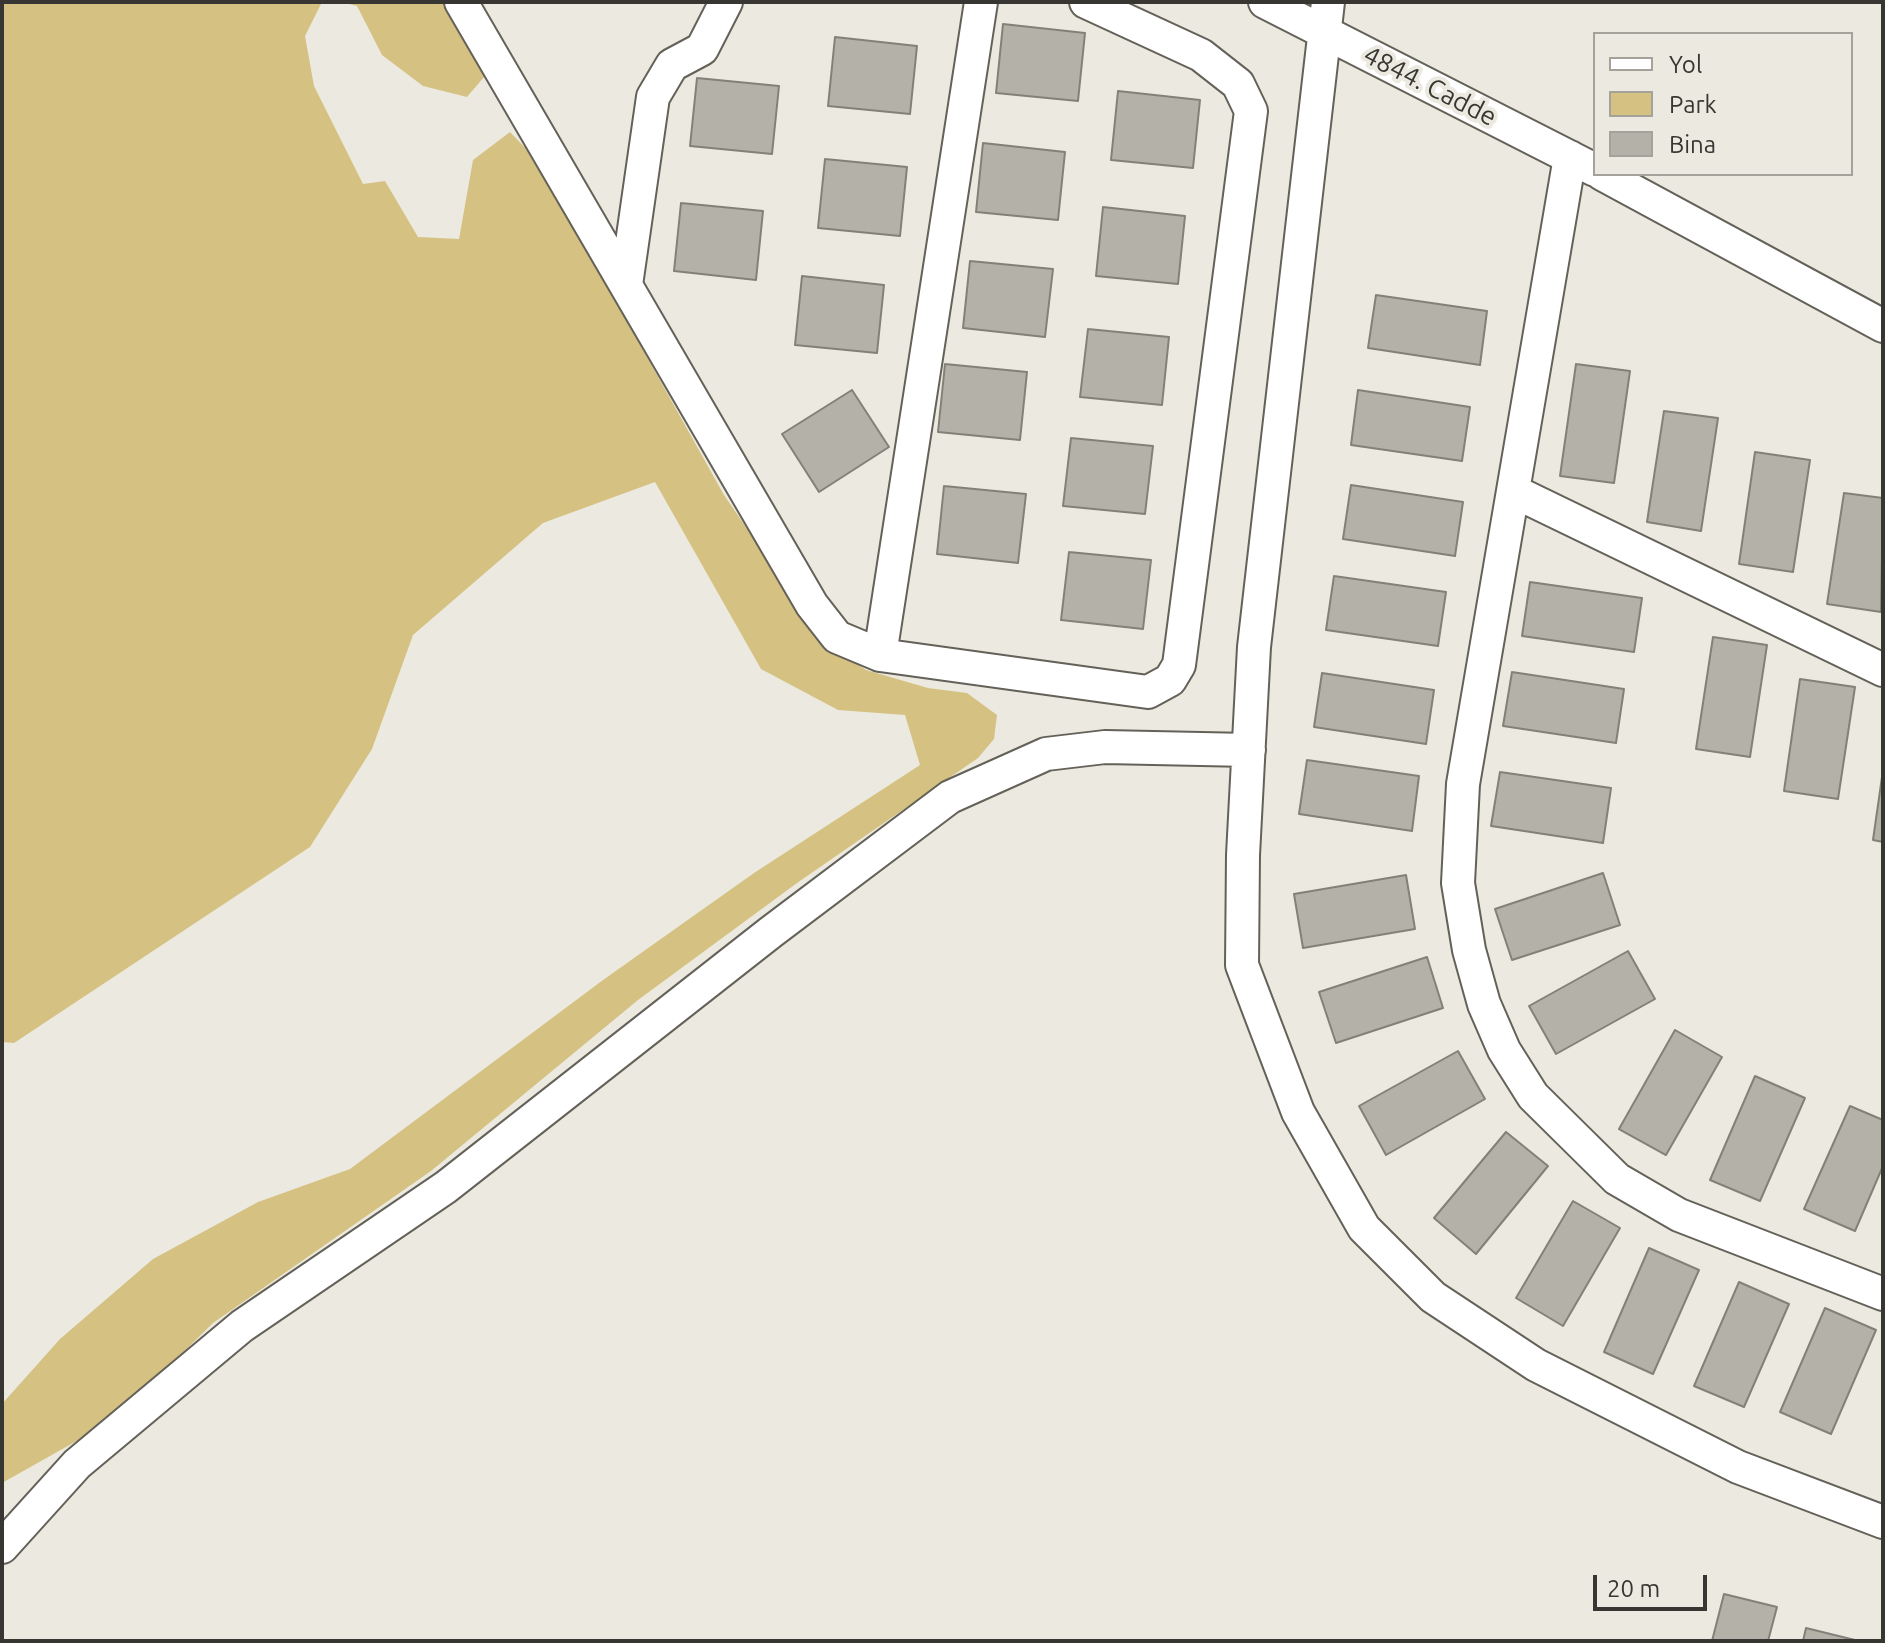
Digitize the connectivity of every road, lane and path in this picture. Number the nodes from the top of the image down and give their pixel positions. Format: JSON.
{"nodes":[{"id":1,"x":461,"y":2,"type":"edge"},
{"id":2,"x":726,"y":2,"type":"edge"},
{"id":3,"x":981,"y":2,"type":"edge"},
{"id":4,"x":1086,"y":2,"type":"edge"},
{"id":5,"x":1265,"y":2,"type":"edge"},
{"id":6,"x":1326,"y":17,"type":"edge"},
{"id":7,"x":1582,"y":164,"type":"edge"},
{"id":8,"x":1606,"y":176,"type":"edge"},
{"id":9,"x":626,"y":285,"type":"junction"},
{"id":10,"x":1883,"y":326,"type":"edge"},
{"id":11,"x":1513,"y":491,"type":"junction"},
{"id":12,"x":880,"y":655,"type":"junction"},
{"id":13,"x":1883,"y":670,"type":"edge"},
{"id":14,"x":1249,"y":750,"type":"junction"},
{"id":15,"x":1883,"y":1294,"type":"edge"},
{"id":16,"x":1883,"y":1522,"type":"edge"},
{"id":17,"x":2,"y":1547,"type":"edge"}],
"edges":[{"from":1,"to":9,"type":"street"},
{"from":2,"to":9,"type":"street"},
{"from":3,"to":12,"type":"street"},
{"from":4,"to":12,"type":"street"},
{"from":5,"to":6,"type":"street","name":"4844. Cadde"},
{"from":6,"to":7,"type":"street","name":"4844. Cadde"},
{"from":6,"to":14,"type":"street"},
{"from":7,"to":11,"type":"street"},
{"from":8,"to":10,"type":"street"},
{"from":9,"to":12,"type":"street"},
{"from":11,"to":13,"type":"street"},
{"from":11,"to":15,"type":"street"},
{"from":14,"to":16,"type":"street"},
{"from":14,"to":17,"type":"street"}]}
